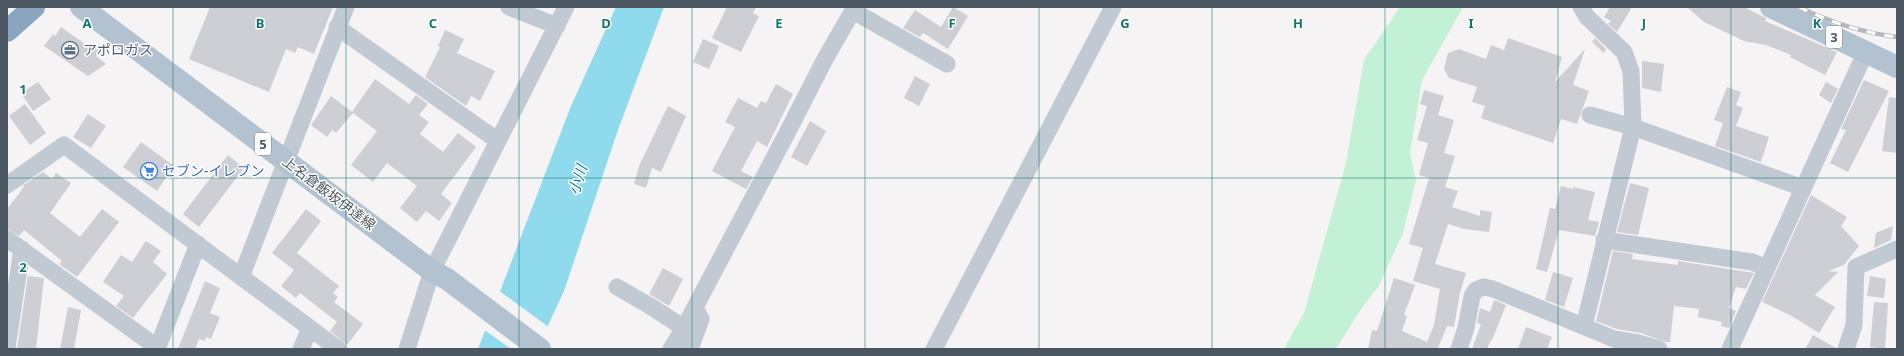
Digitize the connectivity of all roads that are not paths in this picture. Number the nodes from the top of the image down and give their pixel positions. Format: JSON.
{"nodes":[{"id":1,"x":34,"y":7,"type":"edge"},
{"id":2,"x":81,"y":7,"type":"edge"},
{"id":3,"x":346,"y":7,"type":"edge"},
{"id":4,"x":509,"y":7,"type":"edge"},
{"id":5,"x":566,"y":7,"type":"edge"},
{"id":6,"x":1113,"y":7,"type":"edge"},
{"id":7,"x":1581,"y":7,"type":"edge"},
{"id":8,"x":1771,"y":7,"type":"edge"},
{"id":9,"x":854,"y":9,"type":"edge"},
{"id":10,"x":557,"y":26,"type":"junction"},
{"id":11,"x":337,"y":27,"type":"junction"},
{"id":12,"x":7,"y":30,"type":"edge"},
{"id":13,"x":1866,"y":51,"type":"junction"},
{"id":14,"x":947,"y":64,"type":"dead end"},
{"id":15,"x":1897,"y":67,"type":"edge"},
{"id":16,"x":1590,"y":115,"type":"dead end"},
{"id":17,"x":1633,"y":127,"type":"junction"},
{"id":18,"x":498,"y":141,"type":"junction"},
{"id":19,"x":286,"y":161,"type":"junction"},
{"id":20,"x":7,"y":185,"type":"edge"},
{"id":21,"x":1803,"y":188,"type":"junction"},
{"id":22,"x":7,"y":239,"type":"edge"},
{"id":23,"x":1604,"y":240,"type":"junction"},
{"id":24,"x":198,"y":244,"type":"junction"},
{"id":25,"x":22,"y":249,"type":"junction"},
{"id":26,"x":1897,"y":249,"type":"edge"},
{"id":27,"x":1767,"y":268,"type":"junction"},
{"id":28,"x":440,"y":275,"type":"junction"},
{"id":29,"x":241,"y":277,"type":"junction"},
{"id":30,"x":617,"y":288,"type":"dead end"},
{"id":31,"x":695,"y":308,"type":"junction"},
{"id":32,"x":1584,"y":326,"type":"junction"},
{"id":33,"x":310,"y":328,"type":"junction"},
{"id":34,"x":684,"y":328,"type":"junction"},
{"id":35,"x":8,"y":331,"type":"edge"},
{"id":36,"x":7,"y":348,"type":"edge"},
{"id":37,"x":158,"y":349,"type":"edge"},
{"id":38,"x":301,"y":349,"type":"edge"},
{"id":39,"x":338,"y":349,"type":"edge"},
{"id":40,"x":407,"y":349,"type":"edge"},
{"id":41,"x":540,"y":349,"type":"edge"},
{"id":42,"x":671,"y":349,"type":"edge"},
{"id":43,"x":690,"y":349,"type":"edge"},
{"id":44,"x":934,"y":349,"type":"edge"},
{"id":45,"x":1459,"y":349,"type":"edge"},
{"id":46,"x":1659,"y":349,"type":"edge"},
{"id":47,"x":1730,"y":349,"type":"edge"},
{"id":48,"x":1846,"y":349,"type":"edge"}],
"edges":[{"from":1,"to":12,"type":"highway"},
{"from":2,"to":19,"type":"main road","name":"上名倉飯坂伊達線","number":"5"},
{"from":3,"to":11,"type":"street"},
{"from":4,"to":10,"type":"street"},
{"from":5,"to":10,"type":"street"},
{"from":6,"to":44,"type":"street"},
{"from":7,"to":17,"type":"street"},
{"from":8,"to":13,"type":"main road","number":"3"},
{"from":9,"to":14,"type":"street"},
{"from":9,"to":31,"type":"street"},
{"from":10,"to":18,"type":"street"},
{"from":11,"to":18,"type":"street"},
{"from":11,"to":19,"type":"street"},
{"from":13,"to":15,"type":"main road","number":"3"},
{"from":13,"to":21,"type":"street"},
{"from":16,"to":17,"type":"street"},
{"from":17,"to":21,"type":"street"},
{"from":17,"to":23,"type":"street"},
{"from":18,"to":28,"type":"street"},
{"from":19,"to":28,"type":"main road","name":"上名倉飯坂伊達線","number":"5"},
{"from":19,"to":29,"type":"street"},
{"from":20,"to":24,"type":"street"},
{"from":21,"to":27,"type":"street"},
{"from":22,"to":25,"type":"street"},
{"from":23,"to":27,"type":"street"},
{"from":23,"to":32,"type":"street"},
{"from":24,"to":29,"type":"street"},
{"from":24,"to":37,"type":"street"},
{"from":25,"to":35,"type":"street"},
{"from":25,"to":37,"type":"street"},
{"from":26,"to":48,"type":"street"},
{"from":27,"to":47,"type":"street"},
{"from":28,"to":40,"type":"street"},
{"from":28,"to":41,"type":"main road","name":"上名倉飯坂伊達線","number":"5"},
{"from":29,"to":33,"type":"street"},
{"from":30,"to":34,"type":"street"},
{"from":31,"to":34,"type":"street"},
{"from":31,"to":43,"type":"street"},
{"from":32,"to":45,"type":"street"},
{"from":32,"to":46,"type":"street"},
{"from":33,"to":38,"type":"street"},
{"from":33,"to":39,"type":"street"},
{"from":34,"to":42,"type":"street"},
{"from":35,"to":36,"type":"street"}]}
